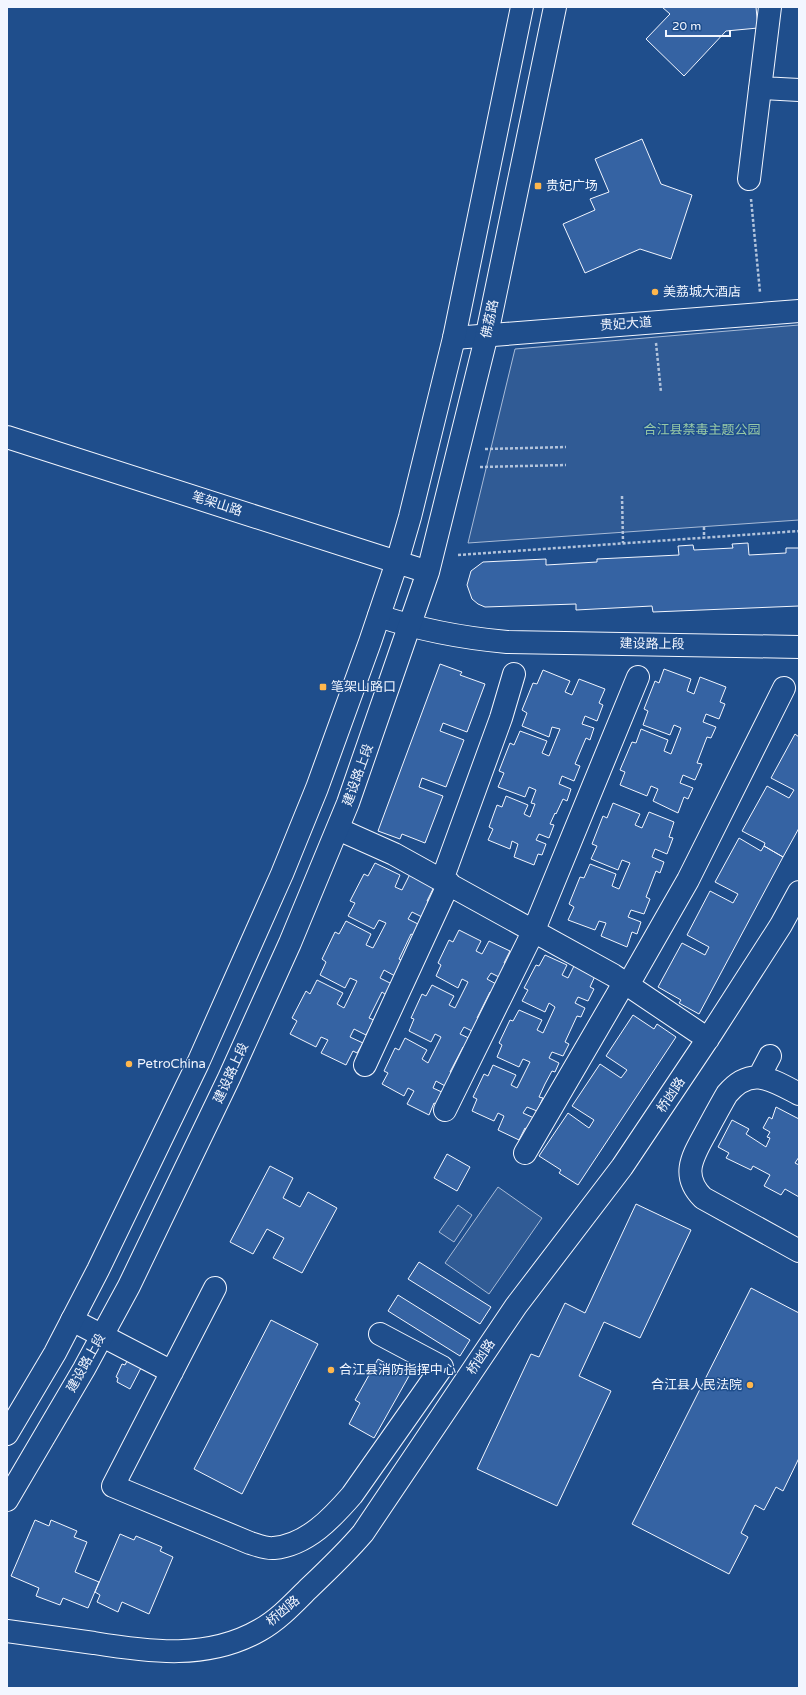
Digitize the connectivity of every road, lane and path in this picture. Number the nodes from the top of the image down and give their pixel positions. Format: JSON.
{"nodes":[{"id":1,"x":522,"y":7,"type":"edge"},
{"id":2,"x":555,"y":7,"type":"edge"},
{"id":3,"x":770,"y":7,"type":"edge"},
{"id":4,"x":760,"y":88,"type":"junction"},
{"id":5,"x":799,"y":90,"type":"edge"},
{"id":6,"x":749,"y":179,"type":"joint"},
{"id":7,"x":799,"y":311,"type":"edge"},
{"id":8,"x":762,"y":314,"type":"junction"},
{"id":9,"x":654,"y":322,"type":"junction"},
{"id":10,"x":487,"y":334,"type":"junction"},
{"id":11,"x":454,"y":338,"type":"junction"},
{"id":12,"x":661,"y":392,"type":"dead end"},
{"id":13,"x":7,"y":437,"type":"edge"},
{"id":14,"x":566,"y":447,"type":"dead end"},
{"id":15,"x":485,"y":449,"type":"dead end"},
{"id":16,"x":566,"y":465,"type":"dead end"},
{"id":17,"x":480,"y":467,"type":"dead end"},
{"id":18,"x":622,"y":496,"type":"dead end"},
{"id":19,"x":704,"y":527,"type":"dead end"},
{"id":20,"x":799,"y":531,"type":"edge"},
{"id":21,"x":704,"y":538,"type":"junction"},
{"id":22,"x":623,"y":543,"type":"junction"},
{"id":23,"x":458,"y":555,"type":"dead end"},
{"id":24,"x":397,"y":562,"type":"junction"},
{"id":25,"x":428,"y":572,"type":"junction"},
{"id":26,"x":379,"y":616,"type":"junction"},
{"id":27,"x":410,"y":626,"type":"junction"},
{"id":28,"x":799,"y":647,"type":"edge"},
{"id":29,"x":514,"y":674,"type":"dead end"},
{"id":30,"x":638,"y":677,"type":"dead end"},
{"id":31,"x":784,"y":688,"type":"dead end"},
{"id":32,"x":338,"y":829,"type":"junction"},
{"id":33,"x":446,"y":882,"type":"junction"},
{"id":34,"x":799,"y":892,"type":"edge"},
{"id":35,"x":534,"y":930,"type":"junction"},
{"id":36,"x":626,"y":984,"type":"junction"},
{"id":37,"x":708,"y":1039,"type":"junction"},
{"id":38,"x":770,"y":1056,"type":"dead end"},
{"id":39,"x":365,"y":1065,"type":"dead end"},
{"id":40,"x":759,"y":1077,"type":"junction"},
{"id":41,"x":799,"y":1094,"type":"edge"},
{"id":42,"x":445,"y":1110,"type":"dead end"},
{"id":43,"x":525,"y":1153,"type":"dead end"},
{"id":44,"x":799,"y":1251,"type":"edge"},
{"id":45,"x":215,"y":1288,"type":"dead end"},
{"id":46,"x":72,"y":1320,"type":"junction"},
{"id":47,"x":380,"y":1334,"type":"dead end"},
{"id":48,"x":102,"y":1336,"type":"junction"},
{"id":49,"x":172,"y":1372,"type":"junction"},
{"id":50,"x":7,"y":1434,"type":"edge"},
{"id":51,"x":7,"y":1500,"type":"edge"},
{"id":52,"x":7,"y":1631,"type":"edge"}],
"edges":[{"from":1,"to":11,"type":"main road"},
{"from":2,"to":10,"type":"main road","name":"佛荔路"},
{"from":3,"to":4,"type":"main road"},
{"from":4,"to":5,"type":"main road"},
{"from":4,"to":6,"type":"main road"},
{"from":6,"to":8,"type":"path"},
{"from":7,"to":8,"type":"main road","name":"贵妃大道"},
{"from":8,"to":9,"type":"main road","name":"贵妃大道"},
{"from":9,"to":10,"type":"main road","name":"贵妃大道"},
{"from":9,"to":12,"type":"path"},
{"from":10,"to":11,"type":"main road","name":"贵妃大道"},
{"from":10,"to":25,"type":"main road","name":"佛荔路"},
{"from":11,"to":24,"type":"main road"},
{"from":13,"to":24,"type":"main road","name":"笔架山路"},
{"from":14,"to":15,"type":"path"},
{"from":16,"to":17,"type":"path"},
{"from":18,"to":22,"type":"path"},
{"from":19,"to":21,"type":"path"},
{"from":20,"to":21,"type":"path"},
{"from":21,"to":22,"type":"path"},
{"from":22,"to":23,"type":"path"},
{"from":24,"to":25,"type":"main road","name":"笔架山路"},
{"from":24,"to":26,"type":"main road"},
{"from":25,"to":27,"type":"main road","name":"佛荔路"},
{"from":26,"to":27,"type":"main road","name":"建设路上段"},
{"from":26,"to":46,"type":"main road"},
{"from":27,"to":28,"type":"main road","name":"建设路上段"},
{"from":27,"to":32,"type":"main road","name":"建设路上段"},
{"from":29,"to":33,"type":"main road"},
{"from":30,"to":35,"type":"main road"},
{"from":31,"to":36,"type":"main road"},
{"from":32,"to":33,"type":"main road"},
{"from":32,"to":48,"type":"main road","name":"建设路上段"},
{"from":33,"to":35,"type":"main road"},
{"from":33,"to":39,"type":"main road"},
{"from":34,"to":37,"type":"main road","name":"桥凼路"},
{"from":35,"to":36,"type":"main road"},
{"from":35,"to":42,"type":"main road"},
{"from":36,"to":37,"type":"main road"},
{"from":36,"to":43,"type":"main road"},
{"from":37,"to":52,"type":"main road","name":"桥凼路"},
{"from":38,"to":40,"type":"main road"},
{"from":40,"to":41,"type":"main road"},
{"from":40,"to":44,"type":"main road"},
{"from":45,"to":49,"type":"main road"},
{"from":46,"to":48,"type":"main road"},
{"from":46,"to":50,"type":"main road"},
{"from":47,"to":49,"type":"main road"},
{"from":48,"to":49,"type":"main road"},
{"from":48,"to":51,"type":"main road","name":"建设路上段"}]}
